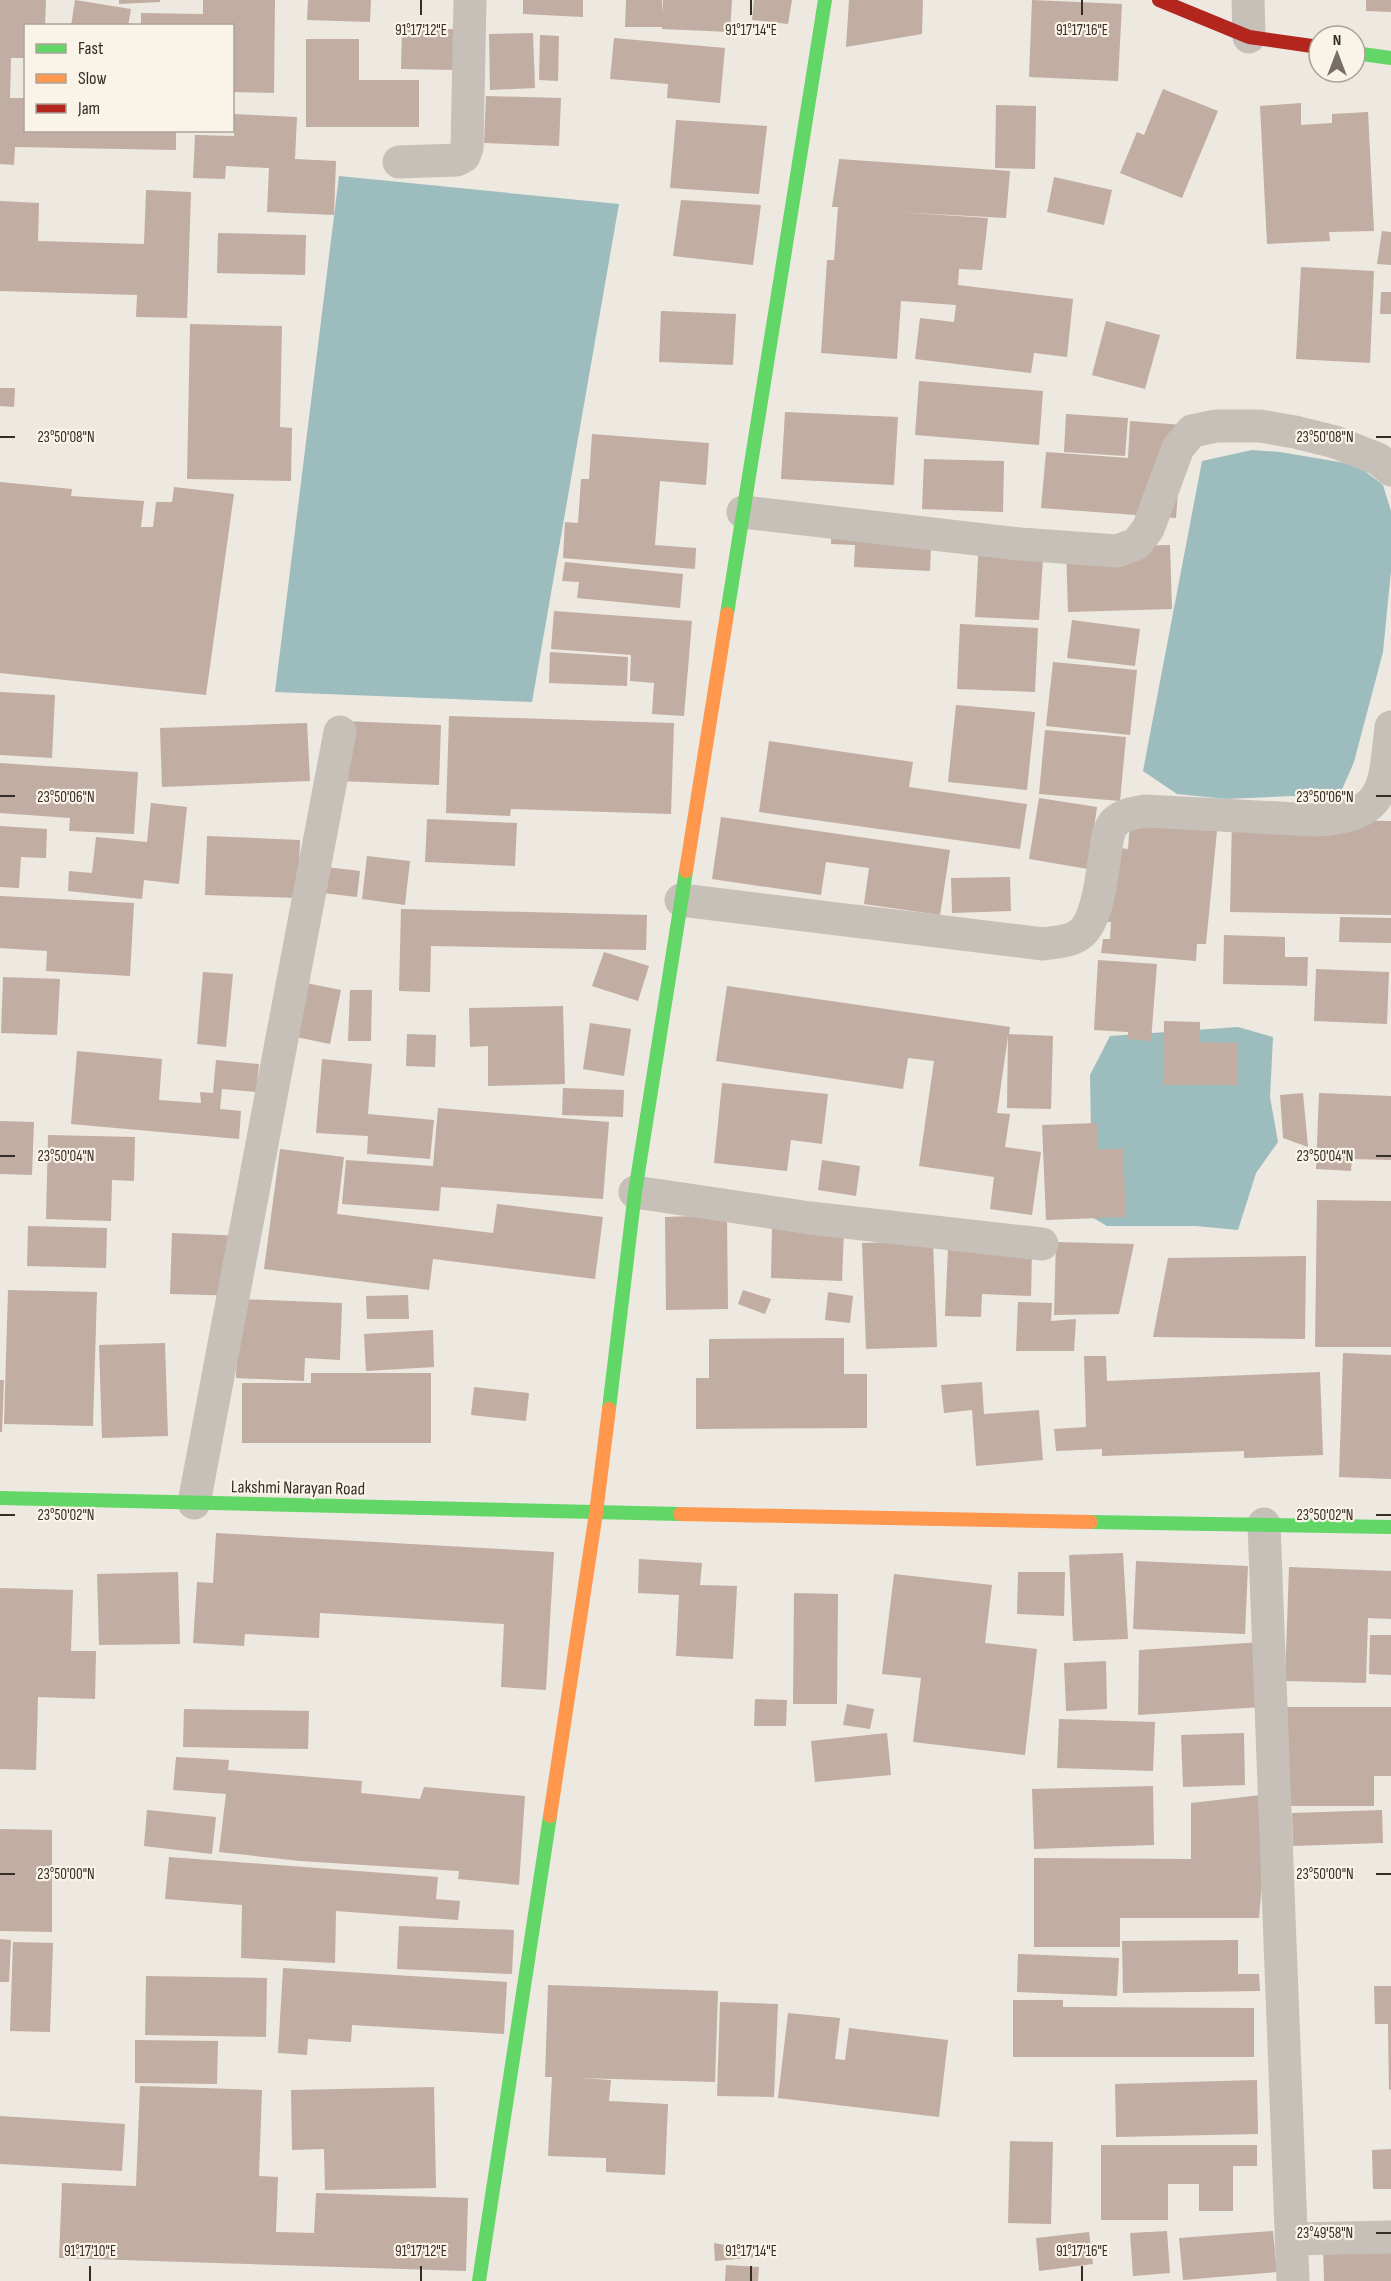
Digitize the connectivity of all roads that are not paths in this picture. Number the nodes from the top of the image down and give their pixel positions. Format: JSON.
{"nodes":[{"id":1,"x":470,"y":0,"type":"edge"},
{"id":2,"x":825,"y":0,"type":"edge"},
{"id":3,"x":1159,"y":0,"type":"edge"},
{"id":4,"x":1248,"y":0,"type":"edge"},
{"id":5,"x":1249,"y":37,"type":"junction"},
{"id":6,"x":1307,"y":45,"type":"edge"},
{"id":7,"x":1367,"y":55,"type":"edge"},
{"id":8,"x":1391,"y":58,"type":"edge"},
{"id":9,"x":399,"y":162,"type":"dead end"},
{"id":10,"x":1391,"y":470,"type":"edge"},
{"id":11,"x":743,"y":512,"type":"junction"},
{"id":12,"x":1391,"y":727,"type":"edge"},
{"id":13,"x":340,"y":732,"type":"dead end"},
{"id":14,"x":1384,"y":803,"type":"edge"},
{"id":15,"x":681,"y":900,"type":"junction"},
{"id":16,"x":635,"y":1192,"type":"junction"},
{"id":17,"x":1042,"y":1244,"type":"dead end"},
{"id":18,"x":0,"y":1498,"type":"edge"},
{"id":19,"x":194,"y":1503,"type":"junction"},
{"id":20,"x":596,"y":1513,"type":"junction"},
{"id":21,"x":1264,"y":1524,"type":"junction"},
{"id":22,"x":1391,"y":1527,"type":"edge"},
{"id":23,"x":1391,"y":2237,"type":"edge"},
{"id":24,"x":1292,"y":2239,"type":"junction"},
{"id":25,"x":479,"y":2281,"type":"edge"},
{"id":26,"x":1293,"y":2281,"type":"edge"}],
"edges":[{"from":1,"to":9,"type":"street"},
{"from":2,"to":11,"type":"street"},
{"from":3,"to":5,"type":"street"},
{"from":4,"to":5,"type":"street"},
{"from":5,"to":6,"type":"street"},
{"from":7,"to":8,"type":"street"},
{"from":10,"to":11,"type":"street"},
{"from":11,"to":15,"type":"street"},
{"from":12,"to":14,"type":"street"},
{"from":13,"to":19,"type":"street"},
{"from":14,"to":15,"type":"street"},
{"from":15,"to":16,"type":"street"},
{"from":16,"to":17,"type":"street"},
{"from":16,"to":20,"type":"street"},
{"from":18,"to":19,"type":"street","name":"Lakshmi Narayan Road"},
{"from":19,"to":20,"type":"street","name":"Lakshmi Narayan Road"},
{"from":20,"to":21,"type":"street","name":"Lakshmi Narayan Road"},
{"from":20,"to":25,"type":"street"},
{"from":21,"to":22,"type":"street","name":"Lakshmi Narayan Road"},
{"from":21,"to":24,"type":"street"},
{"from":23,"to":24,"type":"street"},
{"from":24,"to":26,"type":"street"}]}
